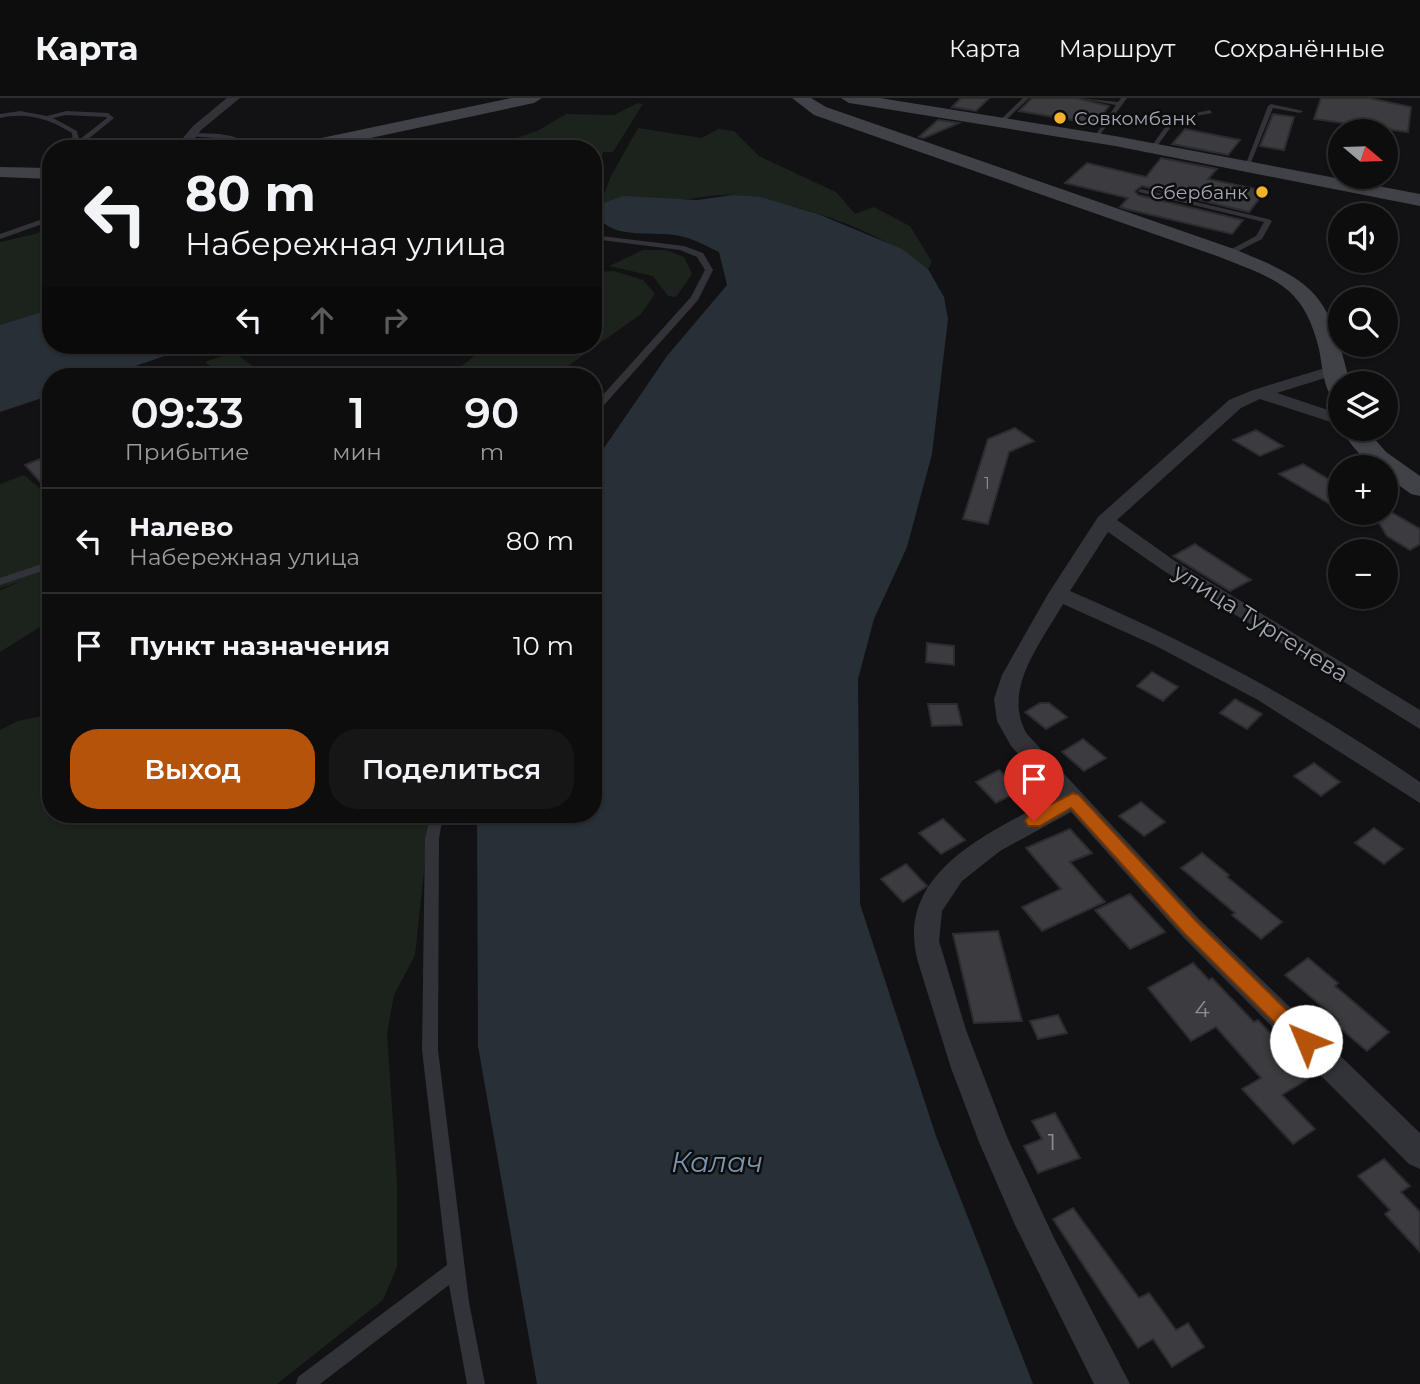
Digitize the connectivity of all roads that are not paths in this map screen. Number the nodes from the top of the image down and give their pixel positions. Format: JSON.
{"nodes":[{"id":1,"x":234,"y":98,"type":"edge"},
{"id":2,"x":534,"y":98,"type":"edge"},
{"id":3,"x":800,"y":98,"type":"edge"},
{"id":4,"x":849,"y":98,"type":"edge"},
{"id":5,"x":1026,"y":98,"type":"edge"},
{"id":6,"x":1082,"y":98,"type":"edge"},
{"id":7,"x":1122,"y":101,"type":"edge"},
{"id":8,"x":1300,"y":111,"type":"dead end"},
{"id":9,"x":1210,"y":112,"type":"dead end"},
{"id":10,"x":0,"y":116,"type":"edge"},
{"id":11,"x":50,"y":117,"type":"junction"},
{"id":12,"x":1000,"y":123,"type":"junction"},
{"id":13,"x":190,"y":135,"type":"junction"},
{"id":14,"x":1097,"y":137,"type":"junction"},
{"id":15,"x":75,"y":140,"type":"edge"},
{"id":16,"x":84,"y":140,"type":"edge"},
{"id":17,"x":186,"y":140,"type":"edge"},
{"id":18,"x":243,"y":140,"type":"edge"},
{"id":19,"x":336,"y":140,"type":"edge"},
{"id":20,"x":1153,"y":148,"type":"junction"},
{"id":21,"x":1247,"y":165,"type":"junction"},
{"id":22,"x":0,"y":172,"type":"edge"},
{"id":23,"x":42,"y":174,"type":"edge"},
{"id":24,"x":1141,"y":191,"type":"dead end"},
{"id":25,"x":1420,"y":200,"type":"edge"},
{"id":26,"x":42,"y":221,"type":"edge"},
{"id":27,"x":0,"y":237,"type":"edge"},
{"id":28,"x":602,"y":238,"type":"edge"},
{"id":29,"x":1229,"y":254,"type":"junction"},
{"id":30,"x":1335,"y":371,"type":"edge"},
{"id":31,"x":1328,"y":383,"type":"edge"},
{"id":32,"x":1259,"y":393,"type":"junction"},
{"id":33,"x":602,"y":402,"type":"edge"},
{"id":34,"x":1328,"y":415,"type":"edge"},
{"id":35,"x":1363,"y":441,"type":"edge"},
{"id":36,"x":1420,"y":488,"type":"edge"},
{"id":37,"x":1105,"y":521,"type":"junction"},
{"id":38,"x":42,"y":567,"type":"edge"},
{"id":39,"x":0,"y":582,"type":"edge"},
{"id":40,"x":1058,"y":594,"type":"junction"},
{"id":41,"x":1420,"y":721,"type":"edge"},
{"id":42,"x":1420,"y":794,"type":"edge"},
{"id":43,"x":1073,"y":800,"type":"junction"},
{"id":44,"x":435,"y":823,"type":"edge"},
{"id":45,"x":1420,"y":1154,"type":"edge"},
{"id":46,"x":456,"y":1269,"type":"junction"},
{"id":47,"x":305,"y":1384,"type":"edge"},
{"id":48,"x":476,"y":1384,"type":"edge"},
{"id":49,"x":1113,"y":1384,"type":"edge"}],
"edges":[{"from":1,"to":13,"type":"street"},
{"from":2,"to":19,"type":"main road"},
{"from":3,"to":29,"type":"main road"},
{"from":4,"to":12,"type":"main road"},
{"from":5,"to":12,"type":"lane"},
{"from":6,"to":7,"type":"lane"},
{"from":7,"to":14,"type":"lane"},
{"from":8,"to":21,"type":"lane"},
{"from":9,"to":20,"type":"lane"},
{"from":10,"to":11,"type":"lane"},
{"from":11,"to":15,"type":"lane"},
{"from":11,"to":16,"type":"lane"},
{"from":12,"to":14,"type":"main road"},
{"from":13,"to":17,"type":"street"},
{"from":13,"to":18,"type":"lane"},
{"from":14,"to":20,"type":"main road"},
{"from":20,"to":21,"type":"main road"},
{"from":21,"to":25,"type":"main road"},
{"from":22,"to":23,"type":"main road"},
{"from":24,"to":29,"type":"lane"},
{"from":26,"to":27,"type":"lane"},
{"from":28,"to":33,"type":"lane"},
{"from":29,"to":30,"type":"main road"},
{"from":31,"to":32,"type":"street"},
{"from":32,"to":34,"type":"street"},
{"from":32,"to":37,"type":"street"},
{"from":35,"to":36,"type":"main road"},
{"from":37,"to":40,"type":"street"},
{"from":37,"to":41,"type":"street","name":"улица Тургенева"},
{"from":38,"to":39,"type":"lane"},
{"from":40,"to":42,"type":"street"},
{"from":40,"to":43,"type":"street"},
{"from":43,"to":45,"type":"street"},
{"from":43,"to":49,"type":"street"},
{"from":44,"to":46,"type":"lane"},
{"from":46,"to":47,"type":"lane"},
{"from":46,"to":48,"type":"lane"}]}
